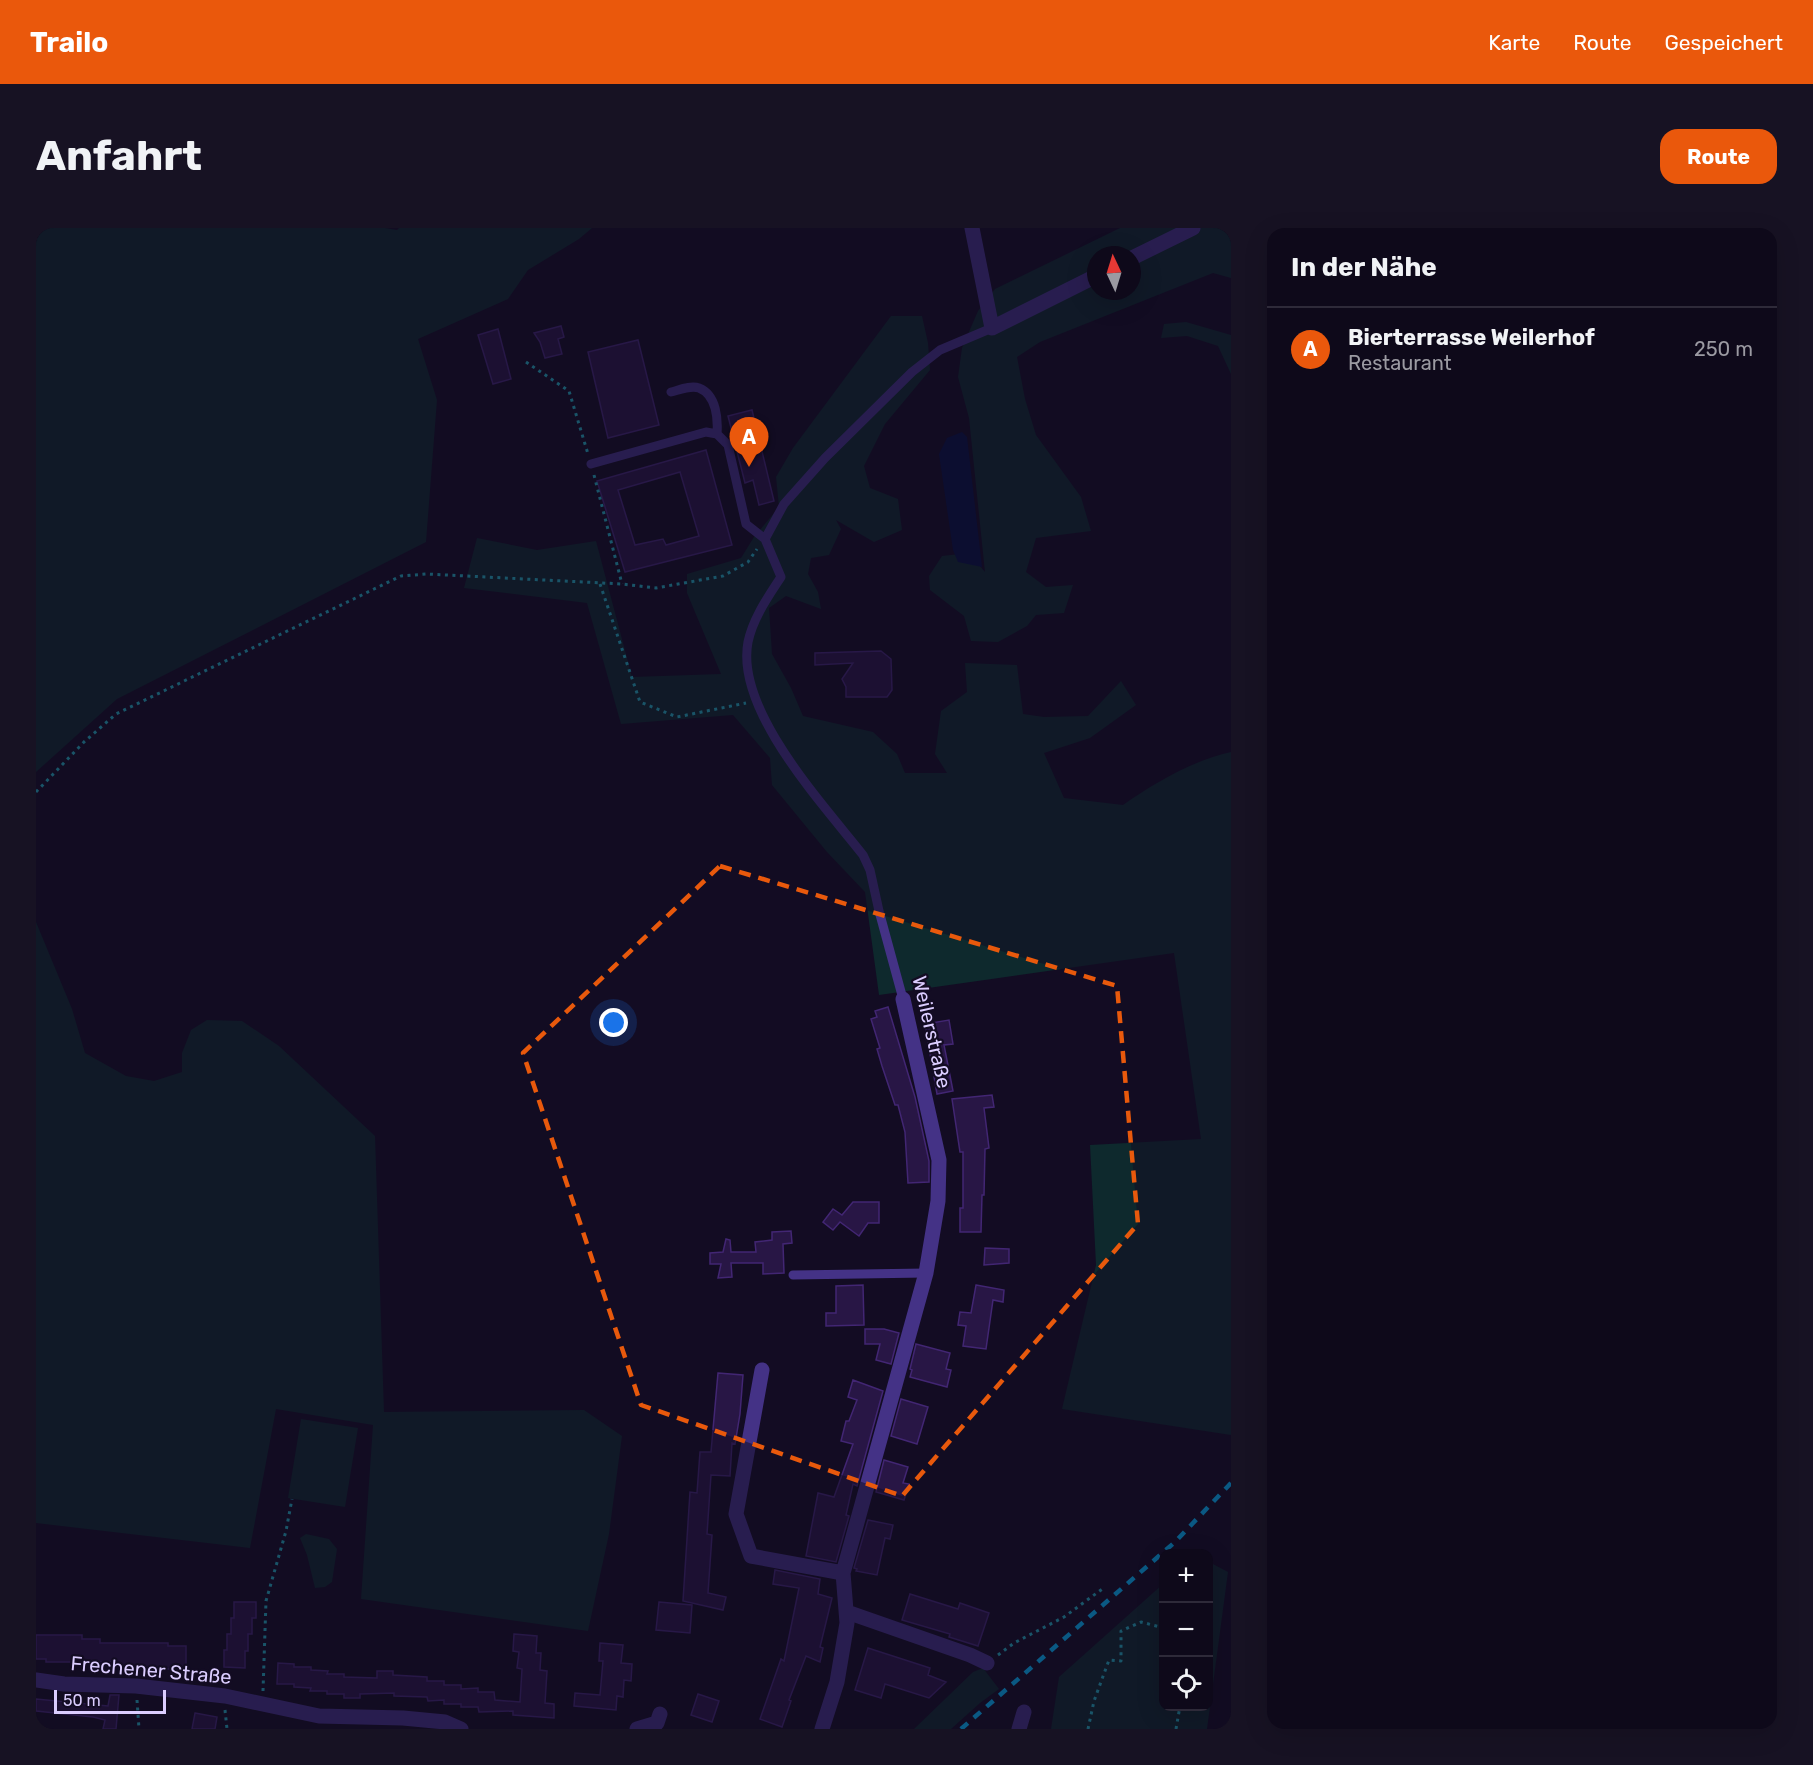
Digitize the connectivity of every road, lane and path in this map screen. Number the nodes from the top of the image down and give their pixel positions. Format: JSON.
{"nodes":[{"id":1,"x":972,"y":228,"type":"edge"},
{"id":2,"x":1193,"y":228,"type":"edge"},
{"id":3,"x":1141,"y":254,"type":"edge"},
{"id":4,"x":1087,"y":280,"type":"edge"},
{"id":5,"x":992,"y":328,"type":"junction"},
{"id":6,"x":671,"y":392,"type":"dead end"},
{"id":7,"x":717,"y":434,"type":"junction"},
{"id":8,"x":591,"y":464,"type":"dead end"},
{"id":9,"x":765,"y":539,"type":"junction"},
{"id":10,"x":600,"y":584,"type":"junction"},
{"id":11,"x":756,"y":702,"type":"junction"},
{"id":12,"x":36,"y":792,"type":"edge"},
{"id":13,"x":903,"y":999,"type":"joint"},
{"id":14,"x":926,"y":1274,"type":"junction"},
{"id":15,"x":793,"y":1275,"type":"dead end"},
{"id":16,"x":762,"y":1370,"type":"dead end"},
{"id":17,"x":292,"y":1499,"type":"dead end"},
{"id":18,"x":843,"y":1573,"type":"junction"},
{"id":19,"x":1105,"y":1587,"type":"dead end"},
{"id":20,"x":847,"y":1612,"type":"junction"},
{"id":21,"x":1159,"y":1627,"type":"edge"},
{"id":22,"x":987,"y":1663,"type":"joint"},
{"id":23,"x":36,"y":1680,"type":"edge"},
{"id":24,"x":136,"y":1686,"type":"junction"},
{"id":25,"x":262,"y":1704,"type":"junction"},
{"id":26,"x":1179,"y":1711,"type":"edge"},
{"id":27,"x":1024,"y":1712,"type":"dead end"},
{"id":28,"x":660,"y":1714,"type":"dead end"},
{"id":29,"x":139,"y":1729,"type":"edge"},
{"id":30,"x":461,"y":1729,"type":"edge"},
{"id":31,"x":637,"y":1729,"type":"edge"},
{"id":32,"x":822,"y":1729,"type":"edge"},
{"id":33,"x":1019,"y":1729,"type":"edge"},
{"id":34,"x":1088,"y":1729,"type":"edge"},
{"id":35,"x":1176,"y":1729,"type":"edge"}],
"edges":[{"from":1,"to":5,"type":"street"},
{"from":2,"to":3,"type":"street"},
{"from":4,"to":5,"type":"street"},
{"from":5,"to":9,"type":"lane"},
{"from":6,"to":7,"type":"lane"},
{"from":7,"to":8,"type":"lane"},
{"from":7,"to":9,"type":"lane"},
{"from":9,"to":10,"type":"path"},
{"from":9,"to":11,"type":"lane","name":"Weilerstraße"},
{"from":10,"to":11,"type":"path"},
{"from":10,"to":12,"type":"path"},
{"from":11,"to":13,"type":"lane","name":"Weilerstraße"},
{"from":13,"to":14,"type":"street","name":"Weilerstraße"},
{"from":14,"to":15,"type":"lane"},
{"from":14,"to":18,"type":"street","name":"Weilerstraße"},
{"from":16,"to":18,"type":"street"},
{"from":17,"to":25,"type":"path"},
{"from":18,"to":20,"type":"street","name":"Weilerstraße"},
{"from":19,"to":22,"type":"path"},
{"from":20,"to":22,"type":"street"},
{"from":20,"to":32,"type":"street","name":"Weilerstraße"},
{"from":21,"to":34,"type":"path"},
{"from":23,"to":24,"type":"street","name":"Frechener Straße"},
{"from":24,"to":25,"type":"street","name":"Frechener Straße"},
{"from":24,"to":29,"type":"path"},
{"from":25,"to":30,"type":"street","name":"Frechener Straße"},
{"from":26,"to":35,"type":"path"},
{"from":27,"to":33,"type":"street"},
{"from":28,"to":31,"type":"street"}]}
